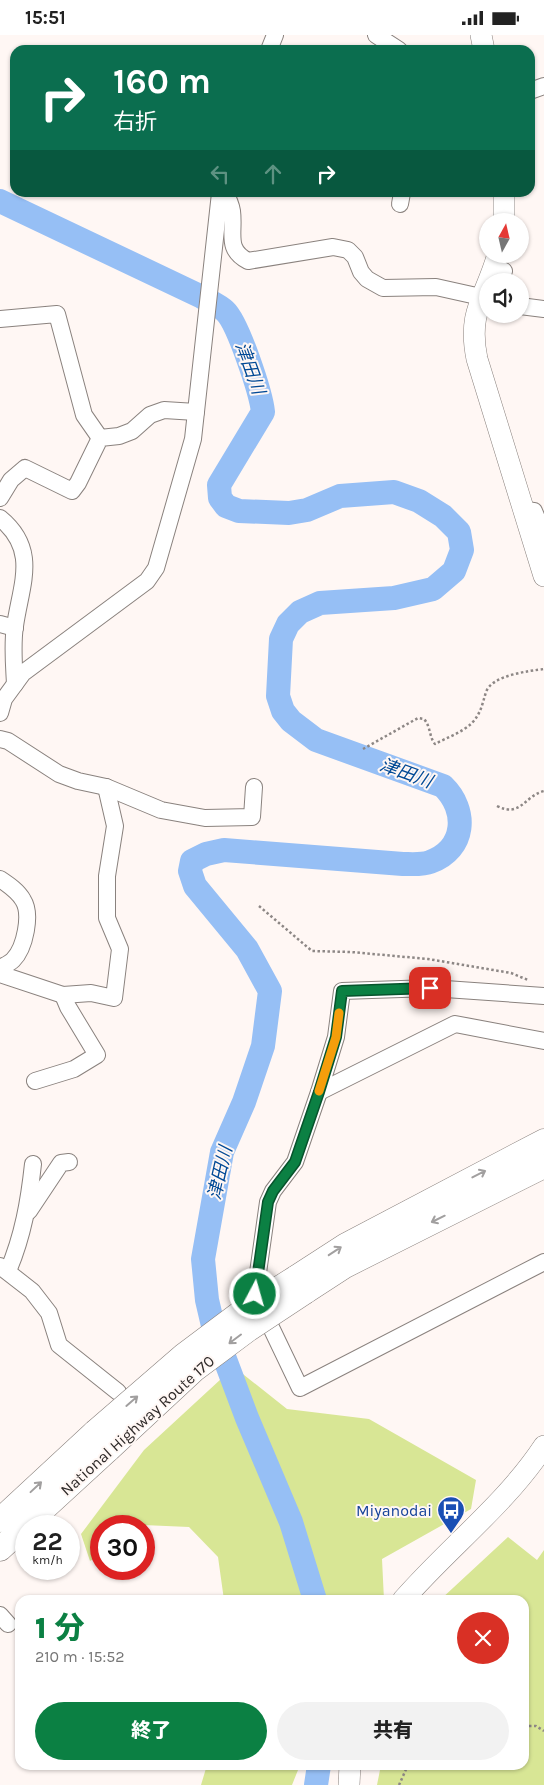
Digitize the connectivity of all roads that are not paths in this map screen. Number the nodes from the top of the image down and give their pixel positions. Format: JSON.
{"nodes":[{"id":1,"x":376,"y":35,"type":"edge"},
{"id":2,"x":391,"y":45,"type":"edge"},
{"id":3,"x":220,"y":197,"type":"edge"},
{"id":4,"x":227,"y":197,"type":"edge"},
{"id":5,"x":504,"y":197,"type":"edge"},
{"id":6,"x":504,"y":213,"type":"edge"},
{"id":7,"x":479,"y":297,"type":"edge"},
{"id":8,"x":479,"y":304,"type":"edge"},
{"id":9,"x":529,"y":307,"type":"edge"},
{"id":10,"x":544,"y":309,"type":"edge"},
{"id":11,"x":0,"y":319,"type":"edge"},
{"id":12,"x":196,"y":412,"type":"junction"},
{"id":13,"x":100,"y":438,"type":"junction"},
{"id":14,"x":5,"y":475,"type":"edge"},
{"id":15,"x":0,"y":498,"type":"edge"},
{"id":16,"x":524,"y":510,"type":"junction"},
{"id":17,"x":0,"y":518,"type":"edge"},
{"id":18,"x":544,"y":535,"type":"edge"},
{"id":19,"x":544,"y":575,"type":"edge"},
{"id":20,"x":7,"y":626,"type":"edge"},
{"id":21,"x":15,"y":684,"type":"junction"},
{"id":22,"x":0,"y":713,"type":"edge"},
{"id":23,"x":0,"y":739,"type":"edge"},
{"id":24,"x":106,"y":787,"type":"junction"},
{"id":25,"x":254,"y":787,"type":"dead end"},
{"id":26,"x":0,"y":879,"type":"edge"},
{"id":27,"x":0,"y":968,"type":"edge"},
{"id":28,"x":0,"y":974,"type":"edge"},
{"id":29,"x":63,"y":995,"type":"junction"},
{"id":30,"x":544,"y":996,"type":"edge"},
{"id":31,"x":544,"y":1041,"type":"edge"},
{"id":32,"x":35,"y":1081,"type":"dead end"},
{"id":33,"x":319,"y":1092,"type":"junction"},
{"id":34,"x":544,"y":1141,"type":"edge"},
{"id":35,"x":69,"y":1162,"type":"dead end"},
{"id":36,"x":33,"y":1164,"type":"dead end"},
{"id":37,"x":544,"y":1166,"type":"edge"},
{"id":38,"x":27,"y":1215,"type":"junction"},
{"id":39,"x":544,"y":1262,"type":"edge"},
{"id":40,"x":3,"y":1269,"type":"edge"},
{"id":41,"x":300,"y":1285,"type":"junction"},
{"id":42,"x":118,"y":1392,"type":"dead end"},
{"id":43,"x":102,"y":1441,"type":"junction"},
{"id":44,"x":544,"y":1446,"type":"edge"},
{"id":45,"x":0,"y":1520,"type":"edge"},
{"id":46,"x":0,"y":1549,"type":"edge"},
{"id":47,"x":408,"y":1595,"type":"edge"},
{"id":48,"x":350,"y":1770,"type":"edge"},
{"id":49,"x":349,"y":1785,"type":"edge"}],
"edges":[{"from":1,"to":2,"type":"street"},
{"from":3,"to":12,"type":"street"},
{"from":4,"to":7,"type":"street"},
{"from":5,"to":6,"type":"main road"},
{"from":8,"to":16,"type":"main road"},
{"from":9,"to":10,"type":"street"},
{"from":11,"to":13,"type":"street"},
{"from":12,"to":13,"type":"street"},
{"from":12,"to":21,"type":"street"},
{"from":13,"to":14,"type":"street"},
{"from":14,"to":15,"type":"street"},
{"from":16,"to":18,"type":"street"},
{"from":16,"to":19,"type":"main road"},
{"from":17,"to":20,"type":"street"},
{"from":20,"to":21,"type":"street"},
{"from":21,"to":22,"type":"street"},
{"from":23,"to":24,"type":"street"},
{"from":24,"to":25,"type":"street"},
{"from":24,"to":29,"type":"street"},
{"from":26,"to":27,"type":"street"},
{"from":28,"to":29,"type":"street"},
{"from":29,"to":32,"type":"street"},
{"from":30,"to":33,"type":"street"},
{"from":31,"to":33,"type":"street"},
{"from":33,"to":39,"type":"street"},
{"from":41,"to":34,"type":"highway","name":"National Highway Route 170","one_way":true},
{"from":35,"to":38,"type":"street"},
{"from":36,"to":38,"type":"street"},
{"from":37,"to":41,"type":"highway","name":"National Highway Route 170","one_way":true},
{"from":38,"to":40,"type":"street"},
{"from":40,"to":42,"type":"street"},
{"from":41,"to":43,"type":"highway","name":"National Highway Route 170","bridge":true},
{"from":45,"to":43,"type":"highway","name":"National Highway Route 170","one_way":true},
{"from":43,"to":46,"type":"highway","name":"National Highway Route 170"},
{"from":44,"to":47,"type":"main road"},
{"from":48,"to":49,"type":"main road"}]}
